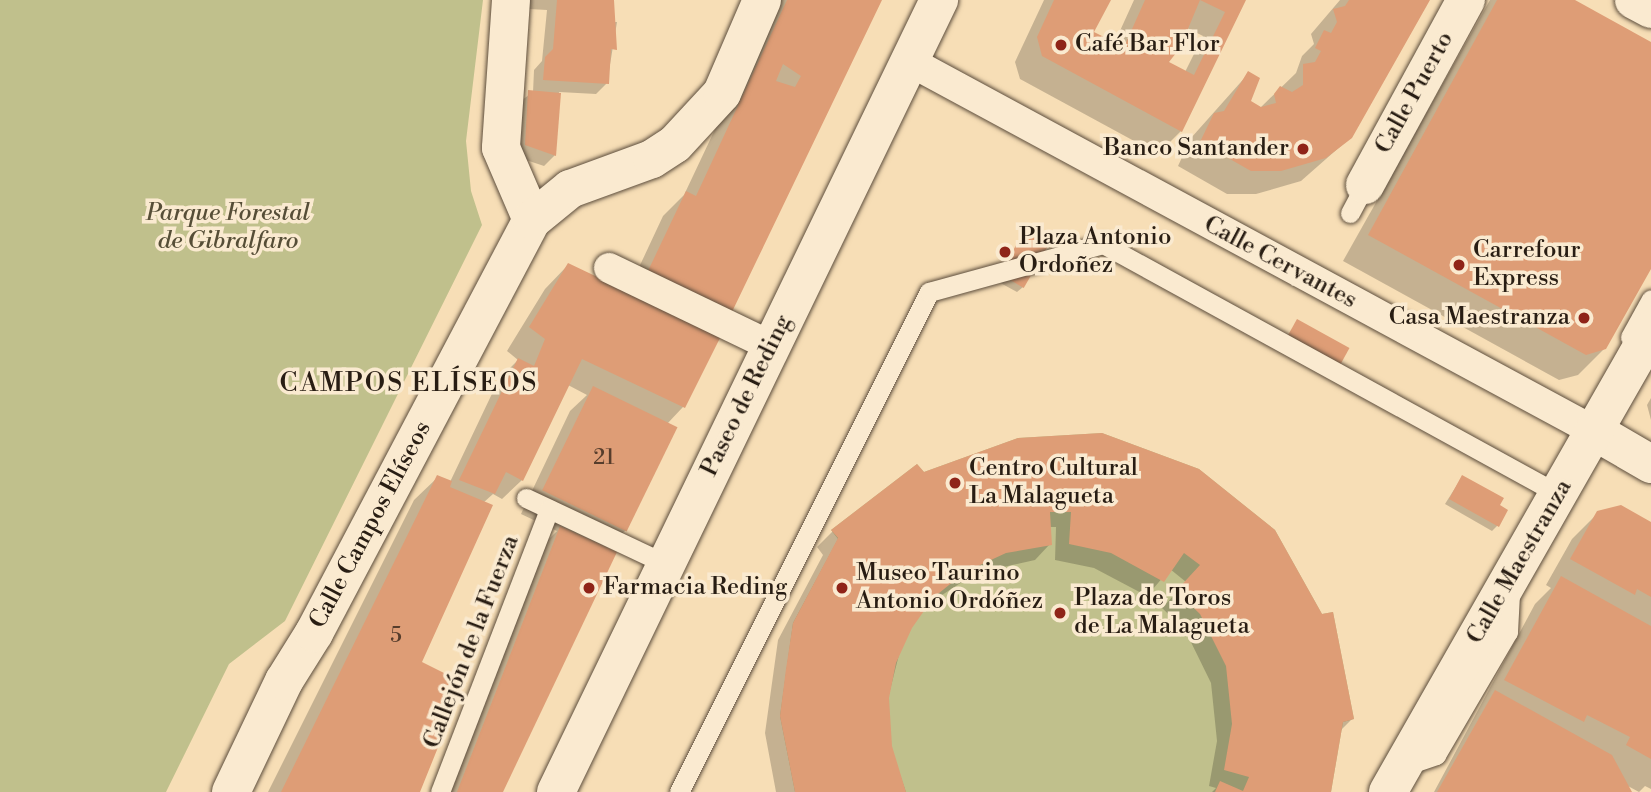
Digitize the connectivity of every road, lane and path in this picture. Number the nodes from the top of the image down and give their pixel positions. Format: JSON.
{"nodes":[{"id":1,"x":511,"y":0,"type":"edge"},
{"id":2,"x":762,"y":0,"type":"edge"},
{"id":3,"x":939,"y":0,"type":"edge"},
{"id":4,"x":1466,"y":0,"type":"edge"},
{"id":5,"x":1634,"y":0,"type":"edge"},
{"id":6,"x":1651,"y":9,"type":"edge"},
{"id":7,"x":909,"y":61,"type":"junction"},
{"id":8,"x":1357,"y":199,"type":"dead end"},
{"id":9,"x":533,"y":220,"type":"junction"},
{"id":10,"x":609,"y":268,"type":"dead end"},
{"id":11,"x":1651,"y":299,"type":"edge"},
{"id":12,"x":1651,"y":331,"type":"edge"},
{"id":13,"x":771,"y":346,"type":"junction"},
{"id":14,"x":1594,"y":431,"type":"junction"},
{"id":15,"x":1651,"y":464,"type":"edge"},
{"id":16,"x":1544,"y":486,"type":"junction"},
{"id":17,"x":526,"y":498,"type":"dead end"},
{"id":18,"x":549,"y":509,"type":"junction"},
{"id":19,"x":666,"y":564,"type":"junction"},
{"id":20,"x":1511,"y":577,"type":"junction"},
{"id":21,"x":1395,"y":779,"type":"edge"},
{"id":22,"x":231,"y":792,"type":"edge"},
{"id":23,"x":440,"y":792,"type":"edge"},
{"id":24,"x":556,"y":792,"type":"edge"},
{"id":25,"x":680,"y":792,"type":"edge"}],
"edges":[{"from":1,"to":9,"type":"street"},
{"from":2,"to":9,"type":"street","name":"Calle Campos Elíseos"},
{"from":3,"to":7,"type":"street","name":"Paseo de Reding"},
{"from":4,"to":8,"type":"street","name":"Calle Puerto"},
{"from":5,"to":6,"type":"street"},
{"from":7,"to":13,"type":"street","name":"Paseo de Reding"},
{"from":7,"to":14,"type":"street","name":"Calle Cervantes"},
{"from":9,"to":22,"type":"street","name":"Calle Campos Elíseos"},
{"from":10,"to":13,"type":"street"},
{"from":11,"to":16,"type":"lane"},
{"from":12,"to":14,"type":"street","name":"Calle Maestranza"},
{"from":13,"to":19,"type":"street","name":"Paseo de Reding"},
{"from":14,"to":15,"type":"street","name":"Calle Cervantes"},
{"from":14,"to":20,"type":"street","name":"Calle Maestranza"},
{"from":16,"to":20,"type":"lane"},
{"from":16,"to":25,"type":"lane"},
{"from":17,"to":18,"type":"lane"},
{"from":18,"to":19,"type":"lane"},
{"from":18,"to":23,"type":"lane","name":"Callejón de la Fuerza"},
{"from":19,"to":24,"type":"street","name":"Paseo de Reding"},
{"from":20,"to":21,"type":"street","name":"Calle Maestranza"}]}
